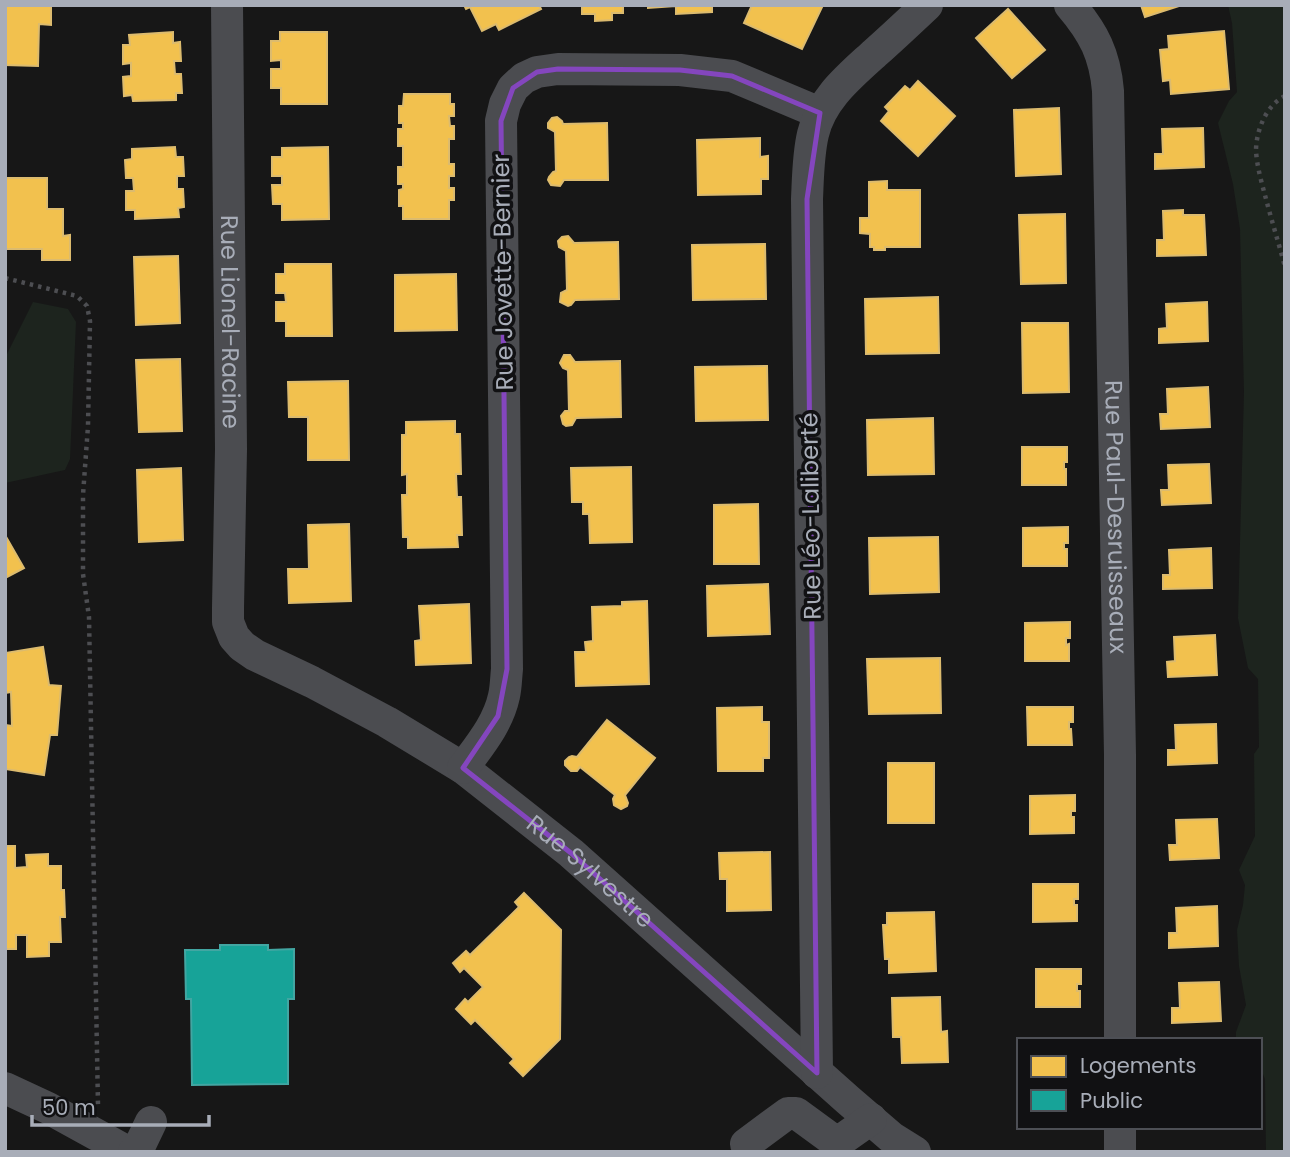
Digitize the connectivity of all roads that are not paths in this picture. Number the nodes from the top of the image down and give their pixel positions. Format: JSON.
{"nodes":[{"id":1,"x":227,"y":5,"type":"edge"},
{"id":2,"x":927,"y":5,"type":"edge"},
{"id":3,"x":1070,"y":5,"type":"edge"},
{"id":4,"x":820,"y":113,"type":"junction"},
{"id":5,"x":234,"y":637,"type":"joint"},
{"id":6,"x":463,"y":768,"type":"junction"},
{"id":7,"x":1120,"y":1038,"type":"edge"},
{"id":8,"x":817,"y":1073,"type":"junction"},
{"id":9,"x":5,"y":1088,"type":"edge"},
{"id":10,"x":871,"y":1119,"type":"junction"},
{"id":11,"x":151,"y":1122,"type":"dead end"},
{"id":12,"x":1120,"y":1129,"type":"edge"},
{"id":13,"x":746,"y":1144,"type":"dead end"},
{"id":14,"x":128,"y":1152,"type":"edge"},
{"id":15,"x":134,"y":1152,"type":"edge"},
{"id":16,"x":915,"y":1152,"type":"edge"},
{"id":17,"x":1120,"y":1152,"type":"edge"}],
"edges":[{"from":1,"to":5,"type":"street","name":"Rue Lionel-Racine"},
{"from":2,"to":4,"type":"street","name":"Rue Léo-Laliberté"},
{"from":3,"to":7,"type":"street","name":"Rue Paul-Desruisseaux"},
{"from":4,"to":6,"type":"street","name":"Rue Jovette-Bernier"},
{"from":4,"to":8,"type":"street","name":"Rue Léo-Laliberté"},
{"from":5,"to":6,"type":"street","name":"Rue Sylvestre"},
{"from":6,"to":8,"type":"street","name":"Rue Sylvestre"},
{"from":8,"to":10,"type":"street","name":"Rue Sylvestre"},
{"from":9,"to":14,"type":"street"},
{"from":10,"to":13,"type":"street"},
{"from":10,"to":16,"type":"street","name":"Rue Sylvestre"},
{"from":11,"to":15,"type":"street"},
{"from":12,"to":17,"type":"street"}]}
